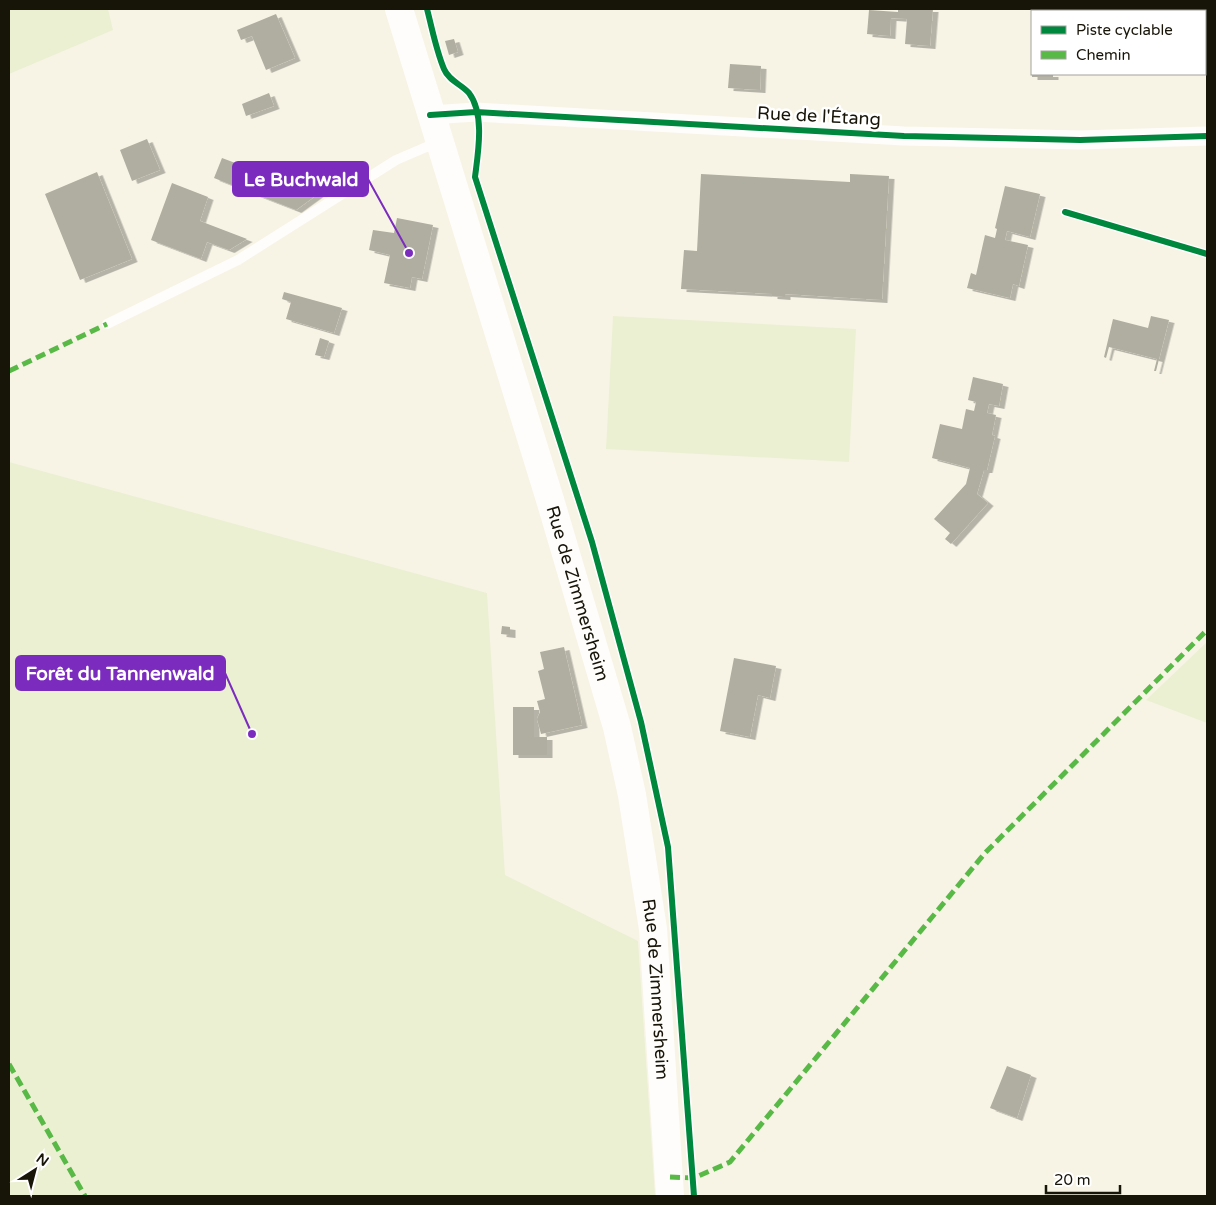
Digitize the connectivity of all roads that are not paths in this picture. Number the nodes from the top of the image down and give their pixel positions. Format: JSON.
{"nodes":[{"id":1,"x":398,"y":9,"type":"edge"},
{"id":2,"x":430,"y":115,"type":"junction"},
{"id":3,"x":1207,"y":136,"type":"edge"},
{"id":4,"x":438,"y":142,"type":"junction"},
{"id":5,"x":107,"y":324,"type":"dead end"},
{"id":6,"x":670,"y":1196,"type":"edge"}],
"edges":[{"from":1,"to":2,"type":"main road","name":"Rue de Zimmersheim"},
{"from":2,"to":3,"type":"street","name":"Rue de l'Étang"},
{"from":2,"to":4,"type":"main road","name":"Rue de Zimmersheim"},
{"from":4,"to":5,"type":"lane"},
{"from":4,"to":6,"type":"main road","name":"Rue de Zimmersheim"}]}
